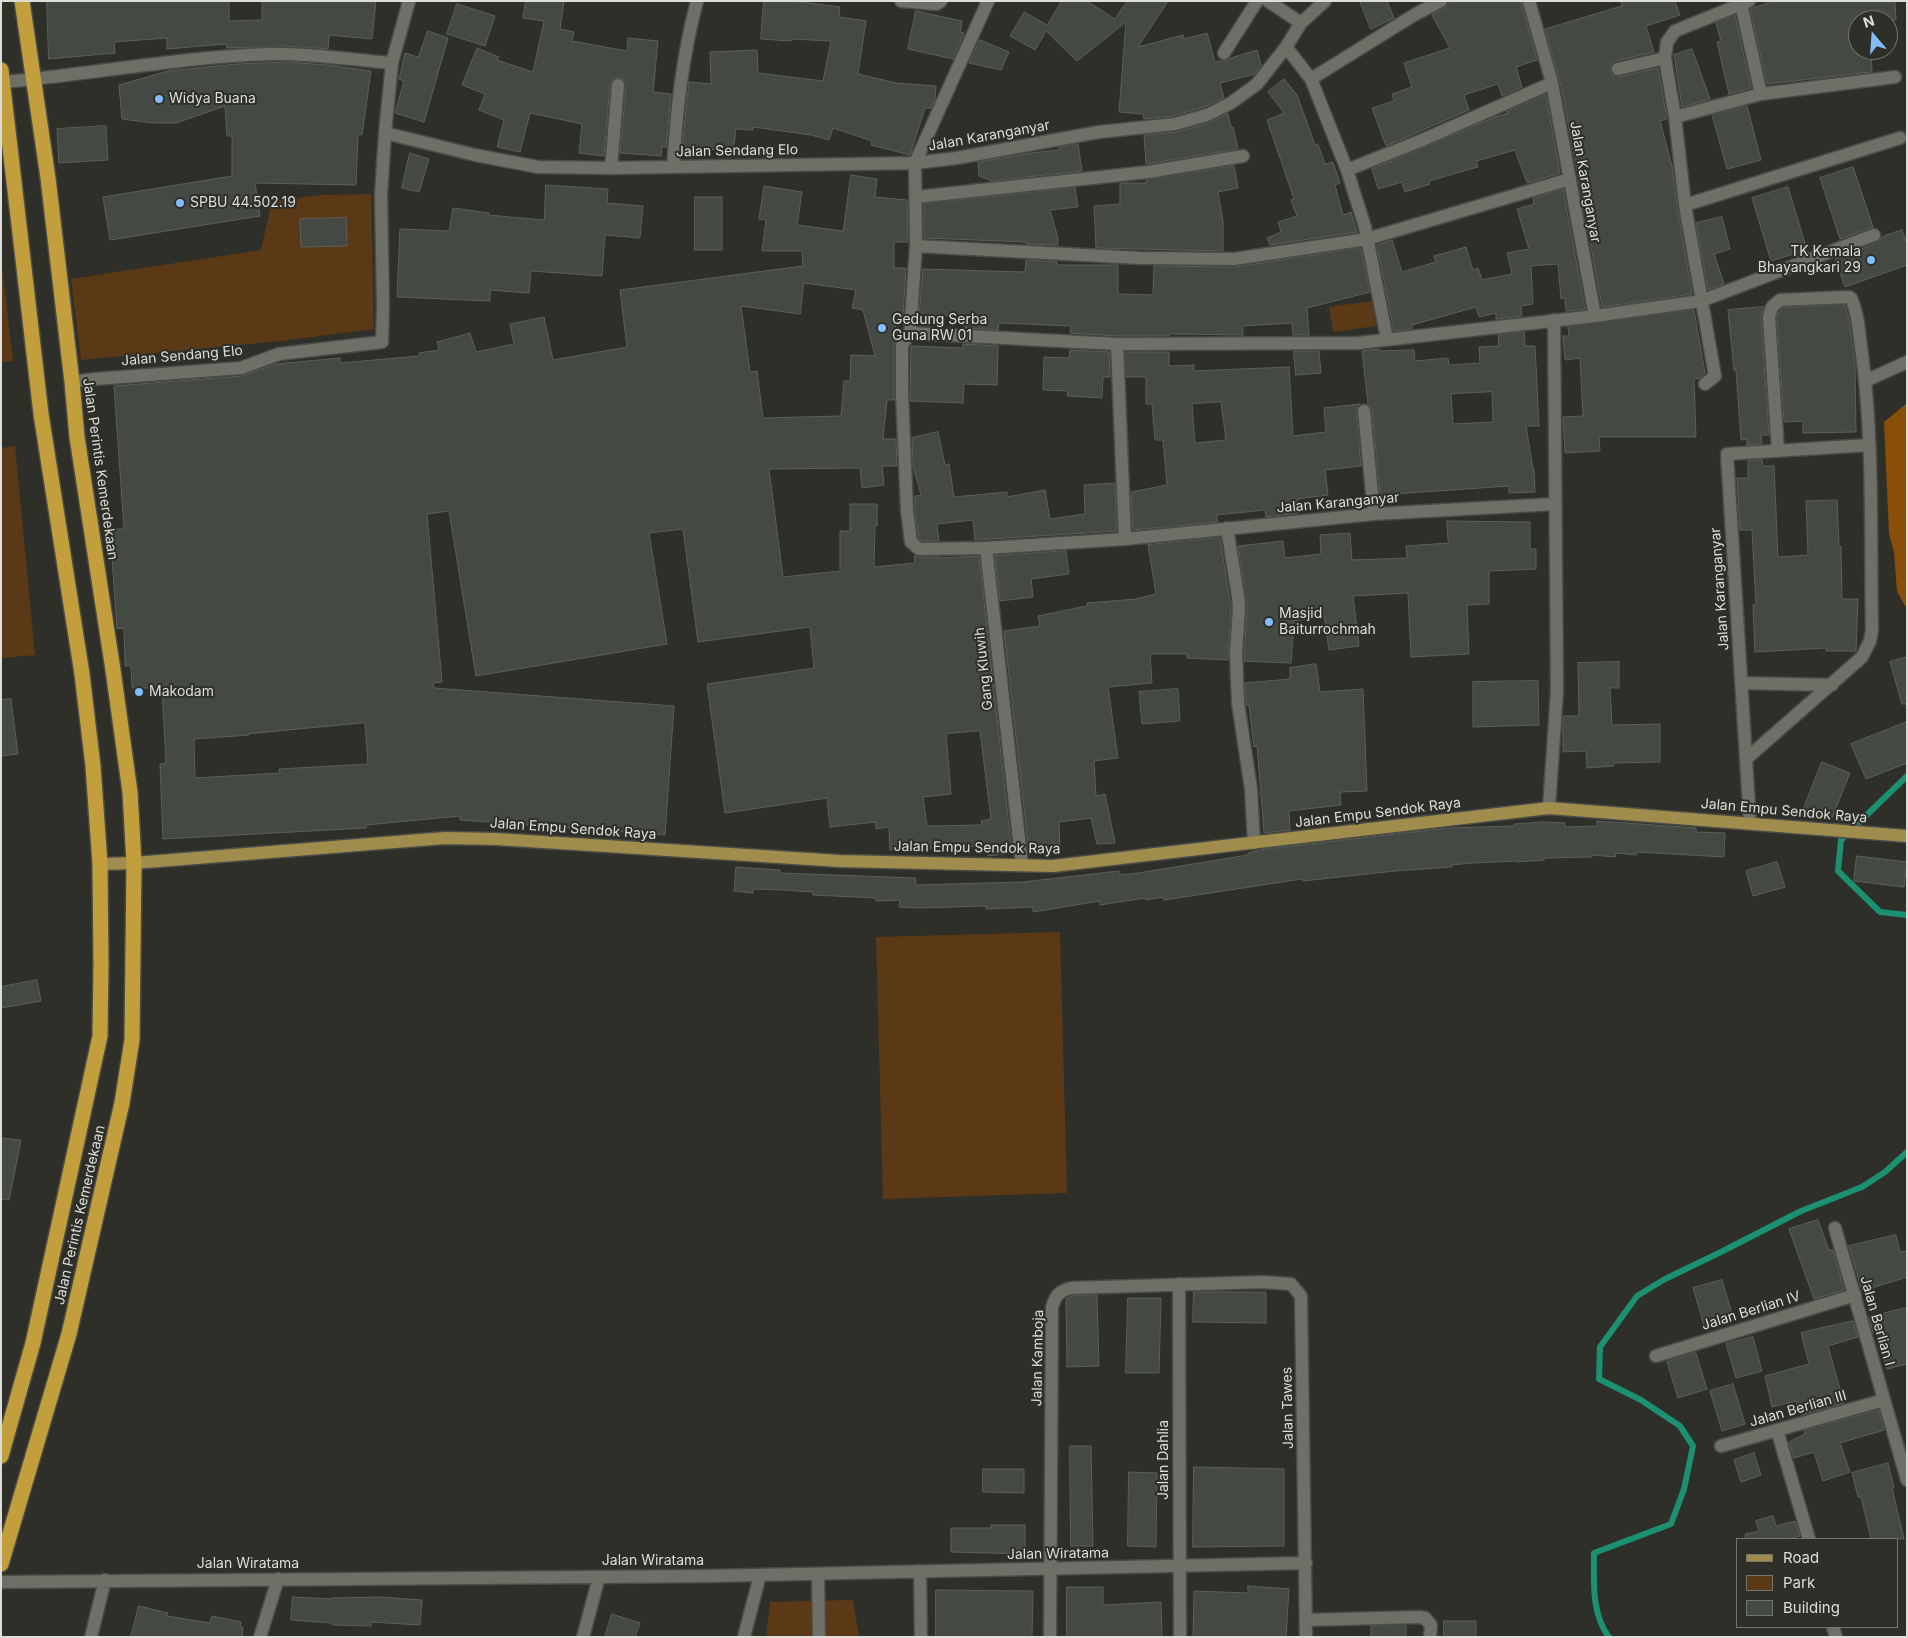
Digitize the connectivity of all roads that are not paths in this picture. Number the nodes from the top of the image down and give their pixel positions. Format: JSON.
{"nodes":[{"id":1,"x":22,"y":1,"type":"edge"},
{"id":2,"x":409,"y":1,"type":"edge"},
{"id":3,"x":697,"y":1,"type":"edge"},
{"id":4,"x":901,"y":1,"type":"edge"},
{"id":5,"x":988,"y":1,"type":"edge"},
{"id":6,"x":1257,"y":1,"type":"edge"},
{"id":7,"x":1268,"y":1,"type":"edge"},
{"id":8,"x":1325,"y":1,"type":"edge"},
{"id":9,"x":1441,"y":1,"type":"edge"},
{"id":10,"x":1529,"y":1,"type":"edge"},
{"id":11,"x":939,"y":2,"type":"edge"},
{"id":12,"x":1745,"y":2,"type":"edge"},
{"id":13,"x":1302,"y":22,"type":"junction"},
{"id":14,"x":1286,"y":47,"type":"junction"},
{"id":15,"x":1224,"y":53,"type":"dead end"},
{"id":16,"x":1665,"y":58,"type":"junction"},
{"id":17,"x":392,"y":63,"type":"junction"},
{"id":18,"x":1618,"y":69,"type":"dead end"},
{"id":19,"x":2,"y":76,"type":"edge"},
{"id":20,"x":1895,"y":77,"type":"dead end"},
{"id":21,"x":33,"y":79,"type":"junction"},
{"id":22,"x":1310,"y":79,"type":"junction"},
{"id":23,"x":1552,"y":83,"type":"junction"},
{"id":24,"x":618,"y":85,"type":"dead end"},
{"id":25,"x":1761,"y":94,"type":"junction"},
{"id":26,"x":1675,"y":117,"type":"junction"},
{"id":27,"x":385,"y":133,"type":"junction"},
{"id":28,"x":1900,"y":138,"type":"dead end"},
{"id":29,"x":1243,"y":156,"type":"dead end"},
{"id":30,"x":915,"y":163,"type":"junction"},
{"id":31,"x":673,"y":166,"type":"junction"},
{"id":32,"x":611,"y":168,"type":"junction"},
{"id":33,"x":1347,"y":170,"type":"junction"},
{"id":34,"x":1570,"y":179,"type":"junction"},
{"id":35,"x":916,"y":197,"type":"junction"},
{"id":36,"x":1685,"y":205,"type":"junction"},
{"id":37,"x":1874,"y":235,"type":"dead end"},
{"id":38,"x":1367,"y":239,"type":"junction"},
{"id":39,"x":916,"y":246,"type":"junction"},
{"id":40,"x":1701,"y":301,"type":"junction"},
{"id":41,"x":1595,"y":316,"type":"junction"},
{"id":42,"x":1554,"y":320,"type":"junction"},
{"id":43,"x":910,"y":333,"type":"junction"},
{"id":44,"x":1387,"y":339,"type":"junction"},
{"id":45,"x":1118,"y":344,"type":"junction"},
{"id":46,"x":1907,"y":362,"type":"edge"},
{"id":47,"x":1865,"y":380,"type":"junction"},
{"id":48,"x":72,"y":382,"type":"junction"},
{"id":49,"x":1705,"y":384,"type":"dead end"},
{"id":50,"x":1364,"y":411,"type":"dead end"},
{"id":51,"x":1869,"y":445,"type":"junction"},
{"id":52,"x":1778,"y":451,"type":"junction"},
{"id":53,"x":1555,"y":504,"type":"junction"},
{"id":54,"x":1374,"y":514,"type":"junction"},
{"id":55,"x":1227,"y":528,"type":"junction"},
{"id":56,"x":1125,"y":539,"type":"junction"},
{"id":57,"x":986,"y":548,"type":"junction"},
{"id":58,"x":1741,"y":683,"type":"junction"},
{"id":59,"x":1832,"y":685,"type":"junction"},
{"id":60,"x":1746,"y":759,"type":"junction"},
{"id":61,"x":1549,"y":808,"type":"junction"},
{"id":62,"x":1750,"y":823,"type":"junction"},
{"id":63,"x":1907,"y":836,"type":"edge"},
{"id":64,"x":1254,"y":843,"type":"junction"},
{"id":65,"x":134,"y":863,"type":"junction"},
{"id":66,"x":100,"y":864,"type":"junction"},
{"id":67,"x":1022,"y":865,"type":"junction"},
{"id":68,"x":1835,"y":1228,"type":"dead end"},
{"id":69,"x":1262,"y":1282,"type":"joint"},
{"id":70,"x":1179,"y":1284,"type":"junction"},
{"id":71,"x":1855,"y":1295,"type":"junction"},
{"id":72,"x":1656,"y":1356,"type":"dead end"},
{"id":73,"x":1884,"y":1400,"type":"junction"},
{"id":74,"x":1777,"y":1430,"type":"junction"},
{"id":75,"x":1721,"y":1446,"type":"dead end"},
{"id":76,"x":1,"y":1456,"type":"edge"},
{"id":77,"x":1907,"y":1480,"type":"edge"},
{"id":78,"x":1809,"y":1538,"type":"edge"},
{"id":79,"x":1,"y":1564,"type":"edge"},
{"id":80,"x":1306,"y":1564,"type":"junction"},
{"id":81,"x":1180,"y":1566,"type":"junction"},
{"id":82,"x":1050,"y":1569,"type":"junction"},
{"id":83,"x":920,"y":1571,"type":"junction"},
{"id":84,"x":818,"y":1574,"type":"junction"},
{"id":85,"x":760,"y":1575,"type":"junction"},
{"id":86,"x":599,"y":1577,"type":"junction"},
{"id":87,"x":278,"y":1579,"type":"junction"},
{"id":88,"x":105,"y":1580,"type":"junction"},
{"id":89,"x":1,"y":1582,"type":"edge"},
{"id":90,"x":1306,"y":1620,"type":"junction"},
{"id":91,"x":91,"y":1637,"type":"edge"},
{"id":92,"x":260,"y":1637,"type":"edge"},
{"id":93,"x":583,"y":1637,"type":"edge"},
{"id":94,"x":744,"y":1637,"type":"edge"},
{"id":95,"x":819,"y":1637,"type":"edge"},
{"id":96,"x":921,"y":1637,"type":"edge"},
{"id":97,"x":1050,"y":1637,"type":"edge"},
{"id":98,"x":1180,"y":1637,"type":"edge"},
{"id":99,"x":1306,"y":1637,"type":"edge"},
{"id":100,"x":1430,"y":1637,"type":"edge"}],
"edges":[{"from":1,"to":21,"type":"highway","name":"Jalan Perintis Kemerdekaan"},
{"from":2,"to":17,"type":"street","name":"Jalan Sendang Elo"},
{"from":3,"to":31,"type":"street"},
{"from":4,"to":11,"type":"street"},
{"from":5,"to":30,"type":"street"},
{"from":6,"to":15,"type":"street"},
{"from":7,"to":13,"type":"street"},
{"from":8,"to":13,"type":"street","name":"Jalan Karanganyar"},
{"from":9,"to":22,"type":"street"},
{"from":10,"to":23,"type":"street","name":"Jalan Karanganyar"},
{"from":12,"to":16,"type":"street"},
{"from":12,"to":25,"type":"street"},
{"from":13,"to":14,"type":"street","name":"Jalan Karanganyar"},
{"from":14,"to":22,"type":"street"},
{"from":14,"to":30,"type":"street","name":"Jalan Karanganyar"},
{"from":16,"to":18,"type":"street"},
{"from":16,"to":26,"type":"street"},
{"from":17,"to":21,"type":"street"},
{"from":17,"to":27,"type":"street","name":"Jalan Sendang Elo"},
{"from":19,"to":21,"type":"street","name":"Jalan Perintis Kemerdekaan"},
{"from":19,"to":66,"type":"highway","name":"Jalan Perintis Kemerdekaan"},
{"from":20,"to":25,"type":"street"},
{"from":21,"to":48,"type":"highway","name":"Jalan Perintis Kemerdekaan"},
{"from":22,"to":33,"type":"street"},
{"from":23,"to":33,"type":"street"},
{"from":23,"to":34,"type":"street","name":"Jalan Karanganyar"},
{"from":24,"to":32,"type":"street"},
{"from":25,"to":26,"type":"street"},
{"from":26,"to":36,"type":"street"},
{"from":27,"to":32,"type":"street","name":"Jalan Sendang Elo"},
{"from":27,"to":48,"type":"street","name":"Jalan Sendang Elo"},
{"from":28,"to":36,"type":"street"},
{"from":29,"to":35,"type":"street"},
{"from":30,"to":31,"type":"street","name":"Jalan Sendang Elo"},
{"from":30,"to":35,"type":"street","name":"Jalan Karanganyar"},
{"from":31,"to":32,"type":"street","name":"Jalan Sendang Elo"},
{"from":33,"to":38,"type":"street"},
{"from":34,"to":38,"type":"street"},
{"from":34,"to":41,"type":"street","name":"Jalan Karanganyar"},
{"from":35,"to":39,"type":"street","name":"Jalan Karanganyar"},
{"from":36,"to":40,"type":"street"},
{"from":37,"to":40,"type":"street"},
{"from":38,"to":39,"type":"street"},
{"from":38,"to":44,"type":"street"},
{"from":39,"to":43,"type":"street","name":"Jalan Karanganyar"},
{"from":40,"to":41,"type":"street"},
{"from":40,"to":49,"type":"street"},
{"from":41,"to":42,"type":"street"},
{"from":42,"to":44,"type":"street"},
{"from":42,"to":53,"type":"street"},
{"from":43,"to":45,"type":"street"},
{"from":43,"to":57,"type":"street","name":"Jalan Karanganyar"},
{"from":44,"to":45,"type":"street"},
{"from":45,"to":56,"type":"street"},
{"from":46,"to":47,"type":"street"},
{"from":47,"to":51,"type":"street"},
{"from":47,"to":52,"type":"street"},
{"from":48,"to":65,"type":"highway","name":"Jalan Perintis Kemerdekaan"},
{"from":50,"to":54,"type":"street"},
{"from":51,"to":52,"type":"street","name":"Jalan Karanganyar"},
{"from":51,"to":59,"type":"street"},
{"from":52,"to":58,"type":"street","name":"Jalan Karanganyar"},
{"from":53,"to":54,"type":"street","name":"Jalan Karanganyar"},
{"from":53,"to":61,"type":"street"},
{"from":54,"to":55,"type":"street","name":"Jalan Karanganyar"},
{"from":55,"to":56,"type":"street","name":"Jalan Karanganyar"},
{"from":55,"to":64,"type":"street"},
{"from":56,"to":57,"type":"street","name":"Jalan Karanganyar"},
{"from":57,"to":67,"type":"street","name":"Gang Kluwih"},
{"from":58,"to":59,"type":"street"},
{"from":58,"to":60,"type":"street","name":"Jalan Karanganyar"},
{"from":59,"to":60,"type":"street"},
{"from":60,"to":62,"type":"street","name":"Jalan Karanganyar"},
{"from":61,"to":62,"type":"main road","name":"Jalan Empu Sendok Raya"},
{"from":61,"to":64,"type":"main road","name":"Jalan Empu Sendok Raya"},
{"from":62,"to":63,"type":"main road","name":"Jalan Empu Sendok Raya"},
{"from":64,"to":67,"type":"main road","name":"Jalan Empu Sendok Raya"},
{"from":65,"to":66,"type":"main road"},
{"from":65,"to":67,"type":"main road","name":"Jalan Empu Sendok Raya"},
{"from":65,"to":79,"type":"highway","name":"Jalan Perintis Kemerdekaan"},
{"from":66,"to":76,"type":"highway","name":"Jalan Perintis Kemerdekaan"},
{"from":68,"to":71,"type":"street","name":"Jalan Berlian I"},
{"from":69,"to":70,"type":"street","name":"Jalan Kamboja"},
{"from":69,"to":80,"type":"street","name":"Jalan Tawes"},
{"from":70,"to":81,"type":"street","name":"Jalan Dahlia"},
{"from":70,"to":82,"type":"street","name":"Jalan Kamboja"},
{"from":71,"to":72,"type":"street","name":"Jalan Berlian IV"},
{"from":71,"to":73,"type":"street","name":"Jalan Berlian I"},
{"from":73,"to":74,"type":"street","name":"Jalan Berlian III"},
{"from":73,"to":77,"type":"street","name":"Jalan Berlian I"},
{"from":74,"to":75,"type":"street","name":"Jalan Berlian III"},
{"from":74,"to":78,"type":"street"},
{"from":80,"to":81,"type":"street","name":"Jalan Wiratama"},
{"from":80,"to":90,"type":"street","name":"Jalan Tawes"},
{"from":81,"to":82,"type":"street","name":"Jalan Wiratama"},
{"from":81,"to":98,"type":"street","name":"Jalan Dahlia"},
{"from":82,"to":83,"type":"street","name":"Jalan Wiratama"},
{"from":82,"to":97,"type":"street"},
{"from":83,"to":84,"type":"street","name":"Jalan Wiratama"},
{"from":83,"to":96,"type":"street"},
{"from":84,"to":85,"type":"street","name":"Jalan Wiratama"},
{"from":84,"to":95,"type":"street"},
{"from":85,"to":86,"type":"street","name":"Jalan Wiratama"},
{"from":85,"to":94,"type":"street"},
{"from":86,"to":87,"type":"street","name":"Jalan Wiratama"},
{"from":86,"to":93,"type":"street"},
{"from":87,"to":88,"type":"street","name":"Jalan Wiratama"},
{"from":87,"to":92,"type":"street"},
{"from":88,"to":89,"type":"street","name":"Jalan Wiratama"},
{"from":88,"to":91,"type":"street"},
{"from":90,"to":99,"type":"street","name":"Jalan Tawes"},
{"from":90,"to":100,"type":"street"}]}
